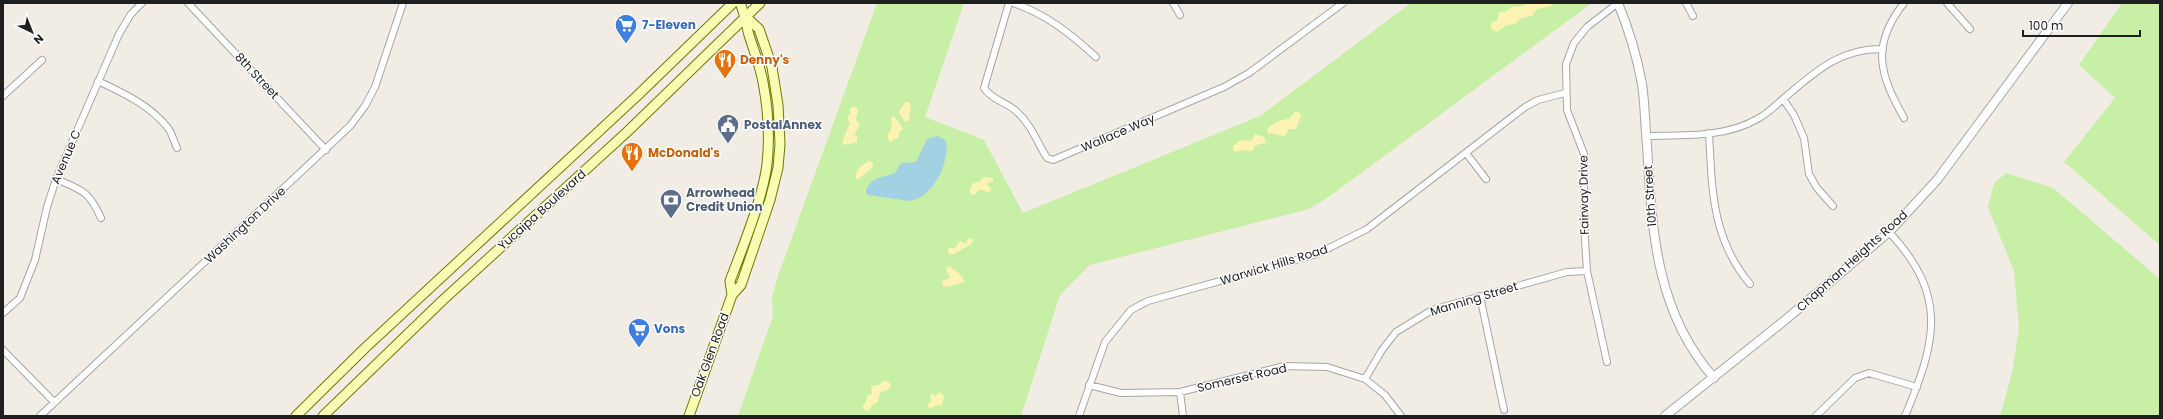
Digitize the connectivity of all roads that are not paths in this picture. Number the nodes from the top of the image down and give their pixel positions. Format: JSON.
{"nodes":[{"id":1,"x":142,"y":3,"type":"edge"},
{"id":2,"x":188,"y":3,"type":"edge"},
{"id":3,"x":402,"y":3,"type":"edge"},
{"id":4,"x":733,"y":3,"type":"edge"},
{"id":5,"x":740,"y":3,"type":"edge"},
{"id":6,"x":760,"y":3,"type":"edge"},
{"id":7,"x":1009,"y":3,"type":"edge"},
{"id":8,"x":1013,"y":3,"type":"edge"},
{"id":9,"x":1173,"y":3,"type":"edge"},
{"id":10,"x":1343,"y":3,"type":"edge"},
{"id":11,"x":1618,"y":3,"type":"edge"},
{"id":12,"x":1686,"y":3,"type":"edge"},
{"id":13,"x":1904,"y":3,"type":"edge"},
{"id":14,"x":1947,"y":3,"type":"edge"},
{"id":15,"x":2068,"y":3,"type":"edge"},
{"id":16,"x":1180,"y":15,"type":"dead end"},
{"id":17,"x":1693,"y":16,"type":"dead end"},
{"id":18,"x":746,"y":17,"type":"junction"},
{"id":19,"x":1970,"y":29,"type":"dead end"},
{"id":20,"x":1883,"y":49,"type":"junction"},
{"id":21,"x":1096,"y":57,"type":"dead end"},
{"id":22,"x":42,"y":60,"type":"dead end"},
{"id":23,"x":98,"y":81,"type":"junction"},
{"id":24,"x":1565,"y":93,"type":"junction"},
{"id":25,"x":3,"y":96,"type":"edge"},
{"id":26,"x":1783,"y":99,"type":"junction"},
{"id":27,"x":1904,"y":118,"type":"dead end"},
{"id":28,"x":1710,"y":133,"type":"junction"},
{"id":29,"x":1646,"y":136,"type":"junction"},
{"id":30,"x":177,"y":148,"type":"dead end"},
{"id":31,"x":326,"y":150,"type":"junction"},
{"id":32,"x":1466,"y":152,"type":"junction"},
{"id":33,"x":56,"y":179,"type":"junction"},
{"id":34,"x":1486,"y":179,"type":"dead end"},
{"id":35,"x":1833,"y":206,"type":"dead end"},
{"id":36,"x":101,"y":218,"type":"dead end"},
{"id":37,"x":1889,"y":232,"type":"junction"},
{"id":38,"x":1587,"y":271,"type":"junction"},
{"id":39,"x":1750,"y":284,"type":"dead end"},
{"id":40,"x":1480,"y":296,"type":"junction"},
{"id":41,"x":3,"y":313,"type":"edge"},
{"id":42,"x":3,"y":350,"type":"edge"},
{"id":43,"x":1607,"y":362,"type":"dead end"},
{"id":44,"x":1714,"y":378,"type":"junction"},
{"id":45,"x":1365,"y":379,"type":"junction"},
{"id":46,"x":1089,"y":385,"type":"junction"},
{"id":47,"x":1917,"y":387,"type":"junction"},
{"id":48,"x":1180,"y":392,"type":"junction"},
{"id":49,"x":54,"y":402,"type":"junction"},
{"id":50,"x":1504,"y":410,"type":"dead end"},
{"id":51,"x":40,"y":416,"type":"edge"},
{"id":52,"x":296,"y":416,"type":"edge"},
{"id":53,"x":323,"y":416,"type":"edge"},
{"id":54,"x":689,"y":416,"type":"edge"},
{"id":55,"x":1079,"y":416,"type":"edge"},
{"id":56,"x":1183,"y":416,"type":"edge"},
{"id":57,"x":1401,"y":416,"type":"edge"},
{"id":58,"x":1665,"y":416,"type":"edge"},
{"id":59,"x":1816,"y":416,"type":"edge"},
{"id":60,"x":1905,"y":416,"type":"edge"}],
"edges":[{"from":1,"to":23,"type":"street","name":"Avenue C"},
{"from":2,"to":31,"type":"street","name":"8th Street"},
{"from":3,"to":31,"type":"street","name":"Washington Drive"},
{"from":4,"to":52,"type":"main road","name":"Yucaipa Boulevard"},
{"from":5,"to":18,"type":"main road","name":"Oak Glen Road"},
{"from":6,"to":18,"type":"main road","name":"Yucaipa Boulevard"},
{"from":7,"to":10,"type":"street","name":"Wallace Way"},
{"from":8,"to":21,"type":"street"},
{"from":9,"to":16,"type":"street"},
{"from":11,"to":24,"type":"street","name":"Fairway Drive"},
{"from":11,"to":29,"type":"street","name":"10th Street"},
{"from":12,"to":17,"type":"street"},
{"from":13,"to":20,"type":"street"},
{"from":14,"to":19,"type":"street"},
{"from":15,"to":37,"type":"street","name":"Chapman Heights Road"},
{"from":18,"to":53,"type":"main road","name":"Yucaipa Boulevard"},
{"from":18,"to":54,"type":"main road","name":"Oak Glen Road"},
{"from":20,"to":26,"type":"street"},
{"from":20,"to":27,"type":"street"},
{"from":22,"to":25,"type":"street"},
{"from":23,"to":30,"type":"street"},
{"from":23,"to":33,"type":"street","name":"Avenue C"},
{"from":24,"to":32,"type":"street","name":"Warwick Hills Road"},
{"from":24,"to":38,"type":"street","name":"Fairway Drive"},
{"from":26,"to":28,"type":"street"},
{"from":26,"to":35,"type":"street"},
{"from":28,"to":29,"type":"street"},
{"from":28,"to":39,"type":"street"},
{"from":29,"to":44,"type":"street","name":"10th Street"},
{"from":31,"to":49,"type":"street","name":"Washington Drive"},
{"from":32,"to":34,"type":"street"},
{"from":32,"to":46,"type":"street","name":"Warwick Hills Road"},
{"from":33,"to":36,"type":"street"},
{"from":33,"to":41,"type":"street","name":"Avenue C"},
{"from":37,"to":44,"type":"street","name":"Chapman Heights Road"},
{"from":37,"to":47,"type":"street"},
{"from":38,"to":40,"type":"street","name":"Manning Street"},
{"from":38,"to":43,"type":"street","name":"Fairway Drive"},
{"from":40,"to":45,"type":"street","name":"Manning Street"},
{"from":40,"to":50,"type":"street"},
{"from":42,"to":49,"type":"street"},
{"from":44,"to":58,"type":"street","name":"Chapman Heights Road"},
{"from":45,"to":48,"type":"street","name":"Somerset Road"},
{"from":45,"to":57,"type":"street","name":"Somerset Road"},
{"from":46,"to":48,"type":"street","name":"Somerset Road"},
{"from":46,"to":55,"type":"street","name":"Warwick Hills Road"},
{"from":47,"to":59,"type":"street"},
{"from":47,"to":60,"type":"street"},
{"from":48,"to":56,"type":"street"},
{"from":49,"to":51,"type":"street","name":"Washington Drive"}]}
